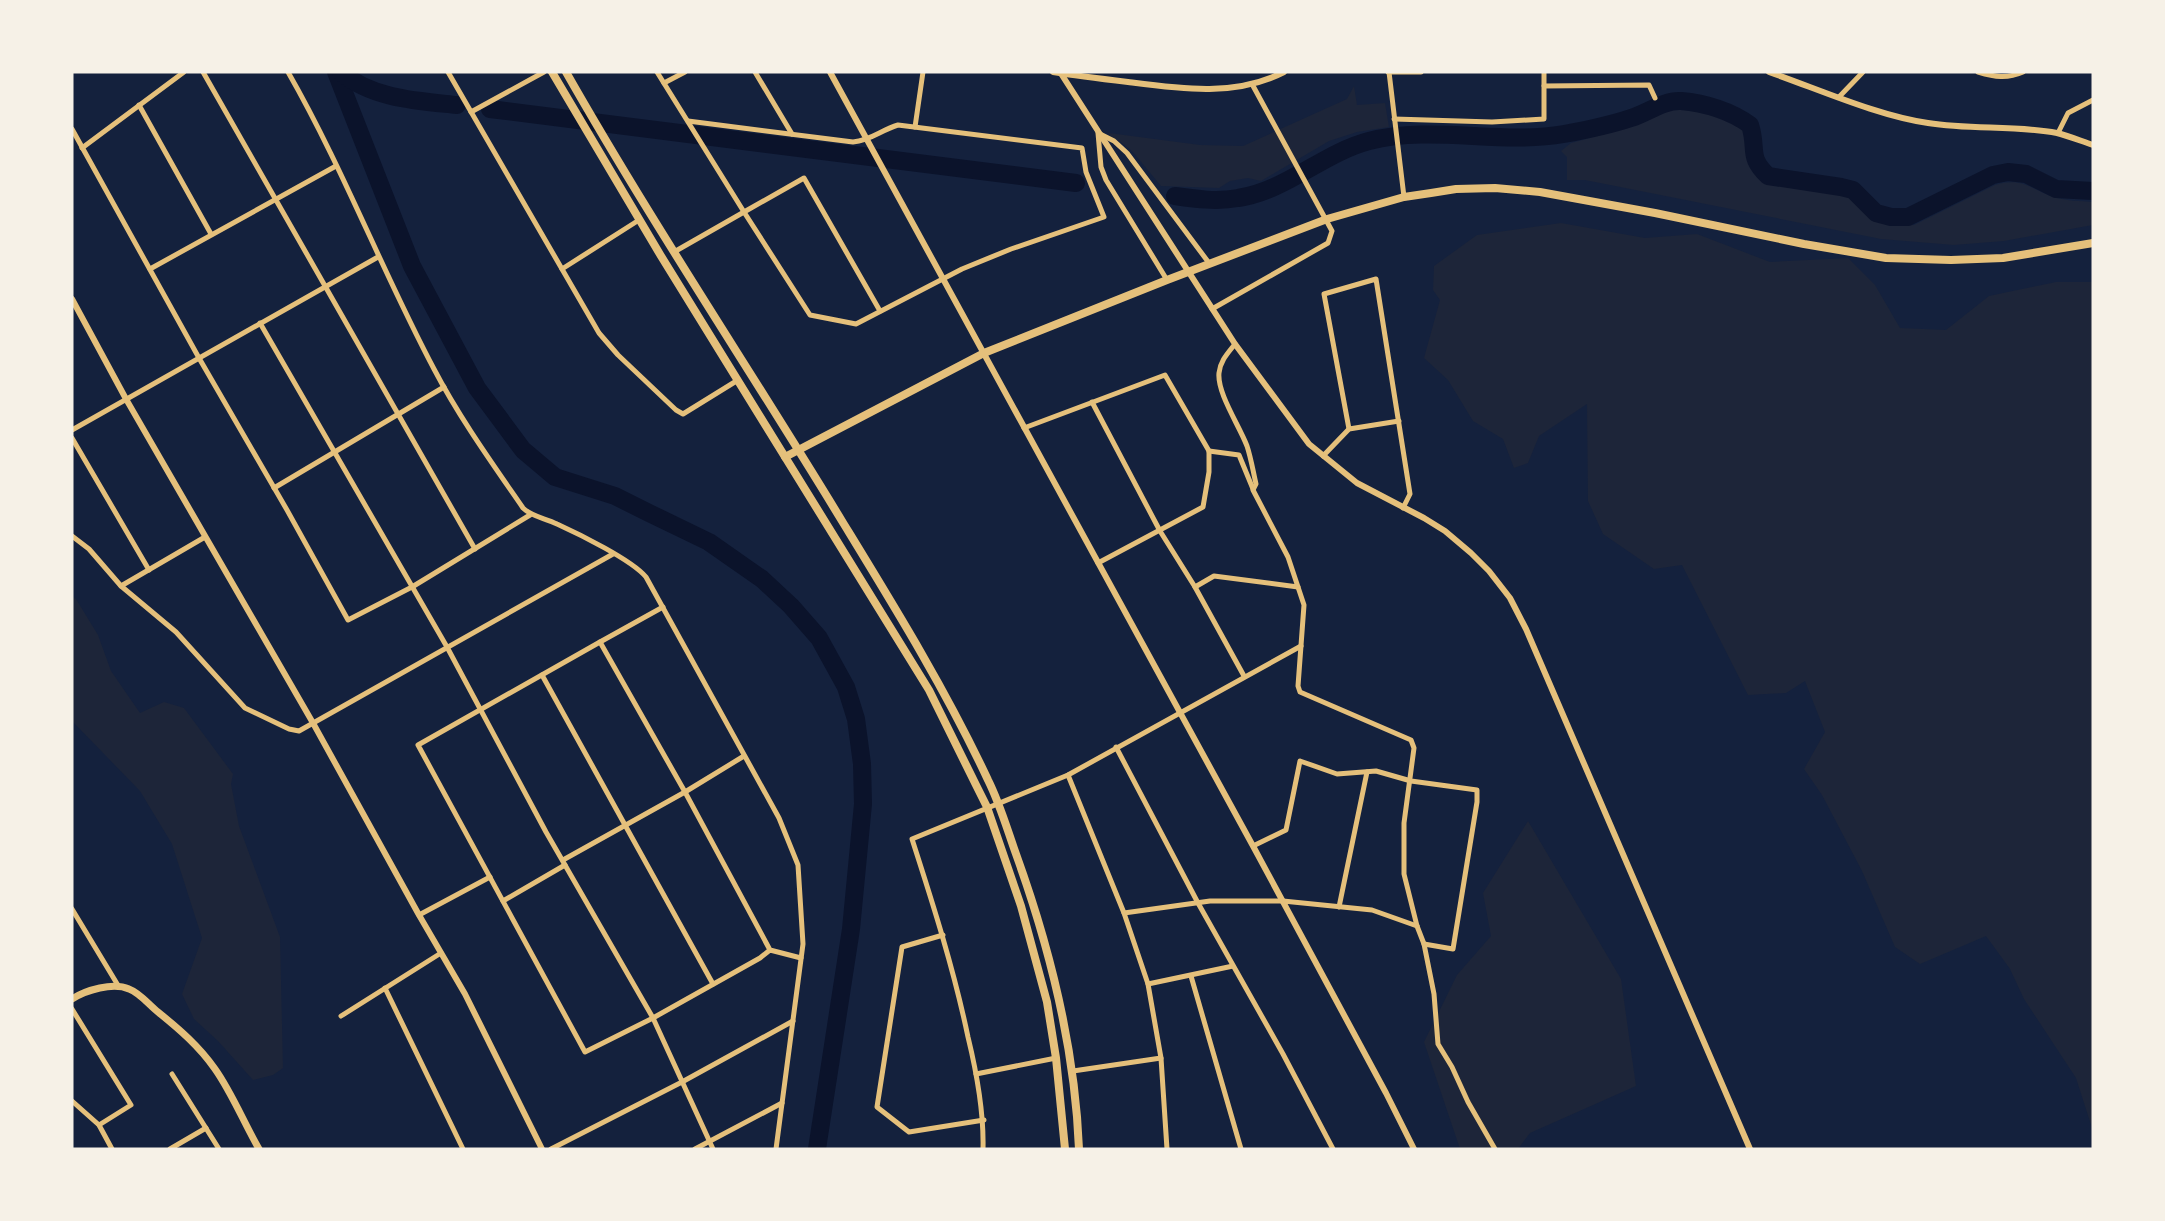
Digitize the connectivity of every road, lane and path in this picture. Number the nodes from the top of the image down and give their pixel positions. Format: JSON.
{"nodes":[{"id":1,"x":184,"y":72,"type":"edge"},
{"id":2,"x":203,"y":72,"type":"edge"},
{"id":3,"x":288,"y":72,"type":"edge"},
{"id":4,"x":448,"y":72,"type":"edge"},
{"id":5,"x":544,"y":72,"type":"edge"},
{"id":6,"x":552,"y":72,"type":"edge"},
{"id":7,"x":566,"y":72,"type":"edge"},
{"id":8,"x":657,"y":72,"type":"edge"},
{"id":9,"x":685,"y":72,"type":"edge"},
{"id":10,"x":755,"y":72,"type":"edge"},
{"id":11,"x":830,"y":72,"type":"edge"},
{"id":12,"x":923,"y":72,"type":"edge"},
{"id":13,"x":1057,"y":72,"type":"edge"},
{"id":14,"x":1284,"y":72,"type":"edge"},
{"id":15,"x":1389,"y":72,"type":"edge"},
{"id":16,"x":1421,"y":72,"type":"edge"},
{"id":17,"x":1544,"y":72,"type":"edge"},
{"id":18,"x":1769,"y":72,"type":"edge"},
{"id":19,"x":1863,"y":72,"type":"edge"},
{"id":20,"x":1978,"y":72,"type":"edge"},
{"id":21,"x":2023,"y":72,"type":"edge"},
{"id":22,"x":664,"y":83,"type":"junction"},
{"id":23,"x":1252,"y":84,"type":"junction"},
{"id":24,"x":1544,"y":86,"type":"junction"},
{"id":25,"x":1839,"y":97,"type":"junction"},
{"id":26,"x":1655,"y":98,"type":"dead end"},
{"id":27,"x":2093,"y":100,"type":"edge"},
{"id":28,"x":139,"y":105,"type":"junction"},
{"id":29,"x":471,"y":112,"type":"junction"},
{"id":30,"x":1394,"y":119,"type":"junction"},
{"id":31,"x":688,"y":121,"type":"junction"},
{"id":32,"x":915,"y":127,"type":"junction"},
{"id":33,"x":72,"y":129,"type":"edge"},
{"id":34,"x":1098,"y":132,"type":"junction"},
{"id":35,"x":792,"y":134,"type":"junction"},
{"id":36,"x":2058,"y":134,"type":"junction"},
{"id":37,"x":868,"y":140,"type":"junction"},
{"id":38,"x":2093,"y":145,"type":"edge"},
{"id":39,"x":82,"y":148,"type":"junction"},
{"id":40,"x":336,"y":166,"type":"junction"},
{"id":41,"x":1404,"y":197,"type":"junction"},
{"id":42,"x":275,"y":200,"type":"junction"},
{"id":43,"x":744,"y":212,"type":"junction"},
{"id":44,"x":1327,"y":219,"type":"junction"},
{"id":45,"x":639,"y":220,"type":"junction"},
{"id":46,"x":211,"y":234,"type":"junction"},
{"id":47,"x":2093,"y":243,"type":"edge"},
{"id":48,"x":674,"y":252,"type":"junction"},
{"id":49,"x":378,"y":257,"type":"junction"},
{"id":50,"x":1209,"y":263,"type":"junction"},
{"id":51,"x":149,"y":269,"type":"junction"},
{"id":52,"x":562,"y":269,"type":"junction"},
{"id":53,"x":944,"y":278,"type":"junction"},
{"id":54,"x":1167,"y":280,"type":"junction"},
{"id":55,"x":324,"y":288,"type":"junction"},
{"id":56,"x":72,"y":299,"type":"edge"},
{"id":57,"x":1212,"y":309,"type":"junction"},
{"id":58,"x":880,"y":311,"type":"junction"},
{"id":59,"x":260,"y":323,"type":"junction"},
{"id":60,"x":1235,"y":344,"type":"junction"},
{"id":61,"x":984,"y":353,"type":"junction"},
{"id":62,"x":199,"y":358,"type":"junction"},
{"id":63,"x":738,"y":380,"type":"junction"},
{"id":64,"x":444,"y":387,"type":"junction"},
{"id":65,"x":126,"y":399,"type":"junction"},
{"id":66,"x":1092,"y":402,"type":"junction"},
{"id":67,"x":397,"y":416,"type":"junction"},
{"id":68,"x":1399,"y":421,"type":"junction"},
{"id":69,"x":1024,"y":428,"type":"junction"},
{"id":70,"x":1349,"y":429,"type":"junction"},
{"id":71,"x":72,"y":430,"type":"edge"},
{"id":72,"x":72,"y":438,"type":"edge"},
{"id":73,"x":799,"y":450,"type":"junction"},
{"id":74,"x":334,"y":452,"type":"junction"},
{"id":75,"x":1209,"y":452,"type":"junction"},
{"id":76,"x":1323,"y":456,"type":"junction"},
{"id":77,"x":785,"y":457,"type":"junction"},
{"id":78,"x":274,"y":488,"type":"junction"},
{"id":79,"x":1253,"y":490,"type":"junction"},
{"id":80,"x":1403,"y":508,"type":"junction"},
{"id":81,"x":530,"y":515,"type":"junction"},
{"id":82,"x":1160,"y":531,"type":"junction"},
{"id":83,"x":72,"y":536,"type":"edge"},
{"id":84,"x":205,"y":537,"type":"junction"},
{"id":85,"x":475,"y":550,"type":"junction"},
{"id":86,"x":613,"y":554,"type":"junction"},
{"id":87,"x":1098,"y":563,"type":"junction"},
{"id":88,"x":149,"y":570,"type":"junction"},
{"id":89,"x":121,"y":586,"type":"junction"},
{"id":90,"x":412,"y":587,"type":"junction"},
{"id":91,"x":1195,"y":587,"type":"junction"},
{"id":92,"x":1298,"y":587,"type":"junction"},
{"id":93,"x":663,"y":607,"type":"junction"},
{"id":94,"x":600,"y":642,"type":"junction"},
{"id":95,"x":1300,"y":646,"type":"junction"},
{"id":96,"x":447,"y":647,"type":"junction"},
{"id":97,"x":542,"y":675,"type":"junction"},
{"id":98,"x":1244,"y":676,"type":"junction"},
{"id":99,"x":480,"y":711,"type":"junction"},
{"id":100,"x":1179,"y":712,"type":"junction"},
{"id":101,"x":313,"y":723,"type":"junction"},
{"id":102,"x":1116,"y":747,"type":"junction"},
{"id":103,"x":744,"y":756,"type":"junction"},
{"id":104,"x":1367,"y":772,"type":"junction"},
{"id":105,"x":1068,"y":775,"type":"junction"},
{"id":106,"x":1411,"y":781,"type":"junction"},
{"id":107,"x":685,"y":792,"type":"junction"},
{"id":108,"x":998,"y":803,"type":"junction"},
{"id":109,"x":987,"y":807,"type":"junction"},
{"id":110,"x":625,"y":824,"type":"junction"},
{"id":111,"x":1253,"y":846,"type":"junction"},
{"id":112,"x":564,"y":862,"type":"junction"},
{"id":113,"x":490,"y":877,"type":"junction"},
{"id":114,"x":503,"y":901,"type":"junction"},
{"id":115,"x":1283,"y":901,"type":"junction"},
{"id":116,"x":1198,"y":903,"type":"junction"},
{"id":117,"x":1339,"y":907,"type":"junction"},
{"id":118,"x":72,"y":909,"type":"edge"},
{"id":119,"x":1124,"y":913,"type":"junction"},
{"id":120,"x":419,"y":915,"type":"junction"},
{"id":121,"x":1417,"y":926,"type":"junction"},
{"id":122,"x":943,"y":935,"type":"junction"},
{"id":123,"x":1424,"y":944,"type":"junction"},
{"id":124,"x":770,"y":950,"type":"junction"},
{"id":125,"x":441,"y":953,"type":"junction"},
{"id":126,"x":801,"y":958,"type":"junction"},
{"id":127,"x":1233,"y":966,"type":"junction"},
{"id":128,"x":1191,"y":976,"type":"junction"},
{"id":129,"x":713,"y":984,"type":"junction"},
{"id":130,"x":1148,"y":984,"type":"junction"},
{"id":131,"x":119,"y":987,"type":"junction"},
{"id":132,"x":385,"y":988,"type":"junction"},
{"id":133,"x":72,"y":999,"type":"edge"},
{"id":134,"x":72,"y":1009,"type":"edge"},
{"id":135,"x":341,"y":1016,"type":"dead end"},
{"id":136,"x":653,"y":1018,"type":"junction"},
{"id":137,"x":793,"y":1021,"type":"junction"},
{"id":138,"x":1056,"y":1058,"type":"junction"},
{"id":139,"x":1161,"y":1058,"type":"junction"},
{"id":140,"x":1073,"y":1071,"type":"junction"},
{"id":141,"x":976,"y":1073,"type":"junction"},
{"id":142,"x":172,"y":1074,"type":"dead end"},
{"id":143,"x":682,"y":1082,"type":"junction"},
{"id":144,"x":72,"y":1101,"type":"edge"},
{"id":145,"x":782,"y":1103,"type":"junction"},
{"id":146,"x":984,"y":1120,"type":"junction"},
{"id":147,"x":99,"y":1125,"type":"junction"},
{"id":148,"x":206,"y":1128,"type":"junction"},
{"id":149,"x":709,"y":1141,"type":"junction"},
{"id":150,"x":113,"y":1149,"type":"edge"},
{"id":151,"x":170,"y":1149,"type":"edge"},
{"id":152,"x":219,"y":1149,"type":"edge"},
{"id":153,"x":259,"y":1149,"type":"edge"},
{"id":154,"x":463,"y":1149,"type":"edge"},
{"id":155,"x":542,"y":1149,"type":"edge"},
{"id":156,"x":551,"y":1149,"type":"edge"},
{"id":157,"x":695,"y":1149,"type":"edge"},
{"id":158,"x":713,"y":1149,"type":"edge"},
{"id":159,"x":776,"y":1149,"type":"edge"},
{"id":160,"x":983,"y":1149,"type":"edge"},
{"id":161,"x":1065,"y":1149,"type":"edge"},
{"id":162,"x":1079,"y":1149,"type":"edge"},
{"id":163,"x":1167,"y":1149,"type":"edge"},
{"id":164,"x":1241,"y":1149,"type":"edge"},
{"id":165,"x":1333,"y":1149,"type":"edge"},
{"id":166,"x":1414,"y":1149,"type":"edge"},
{"id":167,"x":1494,"y":1149,"type":"edge"},
{"id":168,"x":1750,"y":1149,"type":"edge"}],
"edges":[{"from":1,"to":28,"type":"street"},
{"from":2,"to":42,"type":"street"},
{"from":3,"to":40,"type":"street"},
{"from":4,"to":29,"type":"street"},
{"from":5,"to":29,"type":"street"},
{"from":6,"to":45,"type":"main road"},
{"from":7,"to":48,"type":"main road"},
{"from":8,"to":22,"type":"street"},
{"from":9,"to":22,"type":"street"},
{"from":10,"to":35,"type":"street"},
{"from":11,"to":37,"type":"street"},
{"from":12,"to":32,"type":"street"},
{"from":13,"to":23,"type":"street"},
{"from":13,"to":34,"type":"street"},
{"from":14,"to":23,"type":"street"},
{"from":15,"to":16,"type":"street"},
{"from":15,"to":30,"type":"street"},
{"from":17,"to":24,"type":"street"},
{"from":18,"to":25,"type":"street"},
{"from":19,"to":25,"type":"street"},
{"from":20,"to":21,"type":"street"},
{"from":22,"to":31,"type":"street"},
{"from":23,"to":44,"type":"street"},
{"from":24,"to":26,"type":"street"},
{"from":24,"to":30,"type":"street"},
{"from":25,"to":36,"type":"street"},
{"from":27,"to":36,"type":"street"},
{"from":28,"to":39,"type":"street"},
{"from":28,"to":46,"type":"street"},
{"from":29,"to":52,"type":"street"},
{"from":30,"to":41,"type":"street"},
{"from":31,"to":35,"type":"street"},
{"from":31,"to":43,"type":"street"},
{"from":32,"to":37,"type":"street"},
{"from":32,"to":53,"type":"street"},
{"from":33,"to":39,"type":"street"},
{"from":34,"to":50,"type":"street"},
{"from":34,"to":54,"type":"street"},
{"from":34,"to":57,"type":"street"},
{"from":35,"to":37,"type":"street"},
{"from":36,"to":38,"type":"street"},
{"from":37,"to":53,"type":"street"},
{"from":39,"to":51,"type":"street"},
{"from":40,"to":42,"type":"street"},
{"from":40,"to":49,"type":"street"},
{"from":41,"to":44,"type":"main road"},
{"from":41,"to":47,"type":"main road"},
{"from":42,"to":46,"type":"street"},
{"from":42,"to":55,"type":"street"},
{"from":43,"to":48,"type":"street"},
{"from":43,"to":58,"type":"street"},
{"from":43,"to":58,"type":"street"},
{"from":44,"to":50,"type":"main road"},
{"from":44,"to":57,"type":"street"},
{"from":45,"to":52,"type":"street"},
{"from":45,"to":63,"type":"main road"},
{"from":46,"to":51,"type":"street"},
{"from":48,"to":73,"type":"main road"},
{"from":49,"to":55,"type":"street"},
{"from":49,"to":64,"type":"street"},
{"from":50,"to":54,"type":"main road"},
{"from":51,"to":62,"type":"street"},
{"from":52,"to":63,"type":"street"},
{"from":53,"to":58,"type":"street"},
{"from":53,"to":61,"type":"street"},
{"from":54,"to":61,"type":"main road"},
{"from":55,"to":59,"type":"street"},
{"from":55,"to":67,"type":"street"},
{"from":56,"to":65,"type":"street"},
{"from":57,"to":60,"type":"street"},
{"from":59,"to":62,"type":"street"},
{"from":59,"to":74,"type":"street"},
{"from":60,"to":76,"type":"street"},
{"from":60,"to":79,"type":"street"},
{"from":61,"to":69,"type":"street"},
{"from":61,"to":73,"type":"main road"},
{"from":62,"to":65,"type":"street"},
{"from":62,"to":78,"type":"street"},
{"from":63,"to":77,"type":"main road"},
{"from":64,"to":67,"type":"street"},
{"from":64,"to":81,"type":"street"},
{"from":65,"to":71,"type":"street"},
{"from":65,"to":84,"type":"street"},
{"from":66,"to":69,"type":"street"},
{"from":66,"to":75,"type":"street"},
{"from":66,"to":82,"type":"street"},
{"from":67,"to":74,"type":"street"},
{"from":67,"to":85,"type":"street"},
{"from":68,"to":70,"type":"street"},
{"from":68,"to":70,"type":"street"},
{"from":68,"to":80,"type":"street"},
{"from":69,"to":87,"type":"street"},
{"from":70,"to":76,"type":"street"},
{"from":72,"to":88,"type":"street"},
{"from":73,"to":77,"type":"main road"},
{"from":73,"to":108,"type":"main road"},
{"from":74,"to":78,"type":"street"},
{"from":74,"to":90,"type":"street"},
{"from":75,"to":79,"type":"street"},
{"from":75,"to":82,"type":"street"},
{"from":76,"to":80,"type":"street"},
{"from":77,"to":109,"type":"main road"},
{"from":78,"to":90,"type":"street"},
{"from":79,"to":92,"type":"street"},
{"from":80,"to":168,"type":"street"},
{"from":81,"to":85,"type":"street"},
{"from":81,"to":86,"type":"street"},
{"from":82,"to":87,"type":"street"},
{"from":82,"to":91,"type":"street"},
{"from":83,"to":89,"type":"street"},
{"from":84,"to":88,"type":"street"},
{"from":84,"to":101,"type":"street"},
{"from":85,"to":90,"type":"street"},
{"from":86,"to":93,"type":"street"},
{"from":86,"to":96,"type":"street"},
{"from":87,"to":100,"type":"street"},
{"from":88,"to":89,"type":"street"},
{"from":89,"to":101,"type":"street"},
{"from":90,"to":96,"type":"street"},
{"from":91,"to":92,"type":"street"},
{"from":91,"to":98,"type":"street"},
{"from":92,"to":95,"type":"street"},
{"from":93,"to":94,"type":"street"},
{"from":93,"to":103,"type":"street"},
{"from":94,"to":97,"type":"street"},
{"from":94,"to":107,"type":"street"},
{"from":95,"to":98,"type":"street"},
{"from":95,"to":106,"type":"street"},
{"from":96,"to":99,"type":"street"},
{"from":96,"to":101,"type":"street"},
{"from":97,"to":99,"type":"street"},
{"from":97,"to":110,"type":"street"},
{"from":98,"to":100,"type":"street"},
{"from":99,"to":112,"type":"street"},
{"from":99,"to":113,"type":"street"},
{"from":100,"to":102,"type":"street"},
{"from":100,"to":111,"type":"street"},
{"from":101,"to":120,"type":"street"},
{"from":102,"to":105,"type":"street"},
{"from":102,"to":116,"type":"street"},
{"from":103,"to":107,"type":"street"},
{"from":103,"to":126,"type":"street"},
{"from":104,"to":106,"type":"street"},
{"from":104,"to":111,"type":"street"},
{"from":104,"to":117,"type":"street"},
{"from":105,"to":108,"type":"street"},
{"from":105,"to":119,"type":"street"},
{"from":106,"to":121,"type":"street"},
{"from":106,"to":123,"type":"street"},
{"from":107,"to":110,"type":"street"},
{"from":107,"to":124,"type":"street"},
{"from":108,"to":109,"type":"street"},
{"from":108,"to":140,"type":"main road"},
{"from":109,"to":122,"type":"street"},
{"from":109,"to":138,"type":"main road"},
{"from":110,"to":112,"type":"street"},
{"from":110,"to":129,"type":"street"},
{"from":111,"to":115,"type":"street"},
{"from":112,"to":114,"type":"street"},
{"from":112,"to":136,"type":"street"},
{"from":113,"to":114,"type":"street"},
{"from":113,"to":120,"type":"street"},
{"from":114,"to":136,"type":"street"},
{"from":115,"to":116,"type":"street"},
{"from":115,"to":117,"type":"street"},
{"from":115,"to":166,"type":"street"},
{"from":116,"to":119,"type":"street"},
{"from":116,"to":127,"type":"street"},
{"from":117,"to":121,"type":"street"},
{"from":118,"to":131,"type":"street"},
{"from":119,"to":130,"type":"street"},
{"from":120,"to":125,"type":"street"},
{"from":121,"to":123,"type":"street"},
{"from":122,"to":141,"type":"street"},
{"from":122,"to":146,"type":"street"},
{"from":123,"to":167,"type":"street"},
{"from":124,"to":126,"type":"street"},
{"from":124,"to":129,"type":"street"},
{"from":125,"to":132,"type":"street"},
{"from":125,"to":155,"type":"street"},
{"from":126,"to":137,"type":"street"},
{"from":127,"to":128,"type":"street"},
{"from":127,"to":165,"type":"street"},
{"from":128,"to":130,"type":"street"},
{"from":128,"to":164,"type":"street"},
{"from":129,"to":136,"type":"street"},
{"from":130,"to":139,"type":"street"},
{"from":131,"to":133,"type":"main road"},
{"from":131,"to":153,"type":"main road"},
{"from":132,"to":135,"type":"street"},
{"from":132,"to":154,"type":"street"},
{"from":134,"to":147,"type":"street"},
{"from":136,"to":143,"type":"street"},
{"from":137,"to":143,"type":"street"},
{"from":137,"to":145,"type":"street"},
{"from":138,"to":141,"type":"street"},
{"from":138,"to":161,"type":"main road"},
{"from":139,"to":140,"type":"street"},
{"from":139,"to":163,"type":"street"},
{"from":140,"to":162,"type":"main road"},
{"from":141,"to":146,"type":"street"},
{"from":142,"to":148,"type":"street"},
{"from":143,"to":149,"type":"street"},
{"from":143,"to":156,"type":"street"},
{"from":144,"to":147,"type":"street"},
{"from":145,"to":149,"type":"street"},
{"from":145,"to":159,"type":"street"},
{"from":146,"to":160,"type":"street"},
{"from":147,"to":150,"type":"street"},
{"from":148,"to":151,"type":"street"},
{"from":148,"to":152,"type":"street"},
{"from":149,"to":157,"type":"street"},
{"from":149,"to":158,"type":"street"}]}
